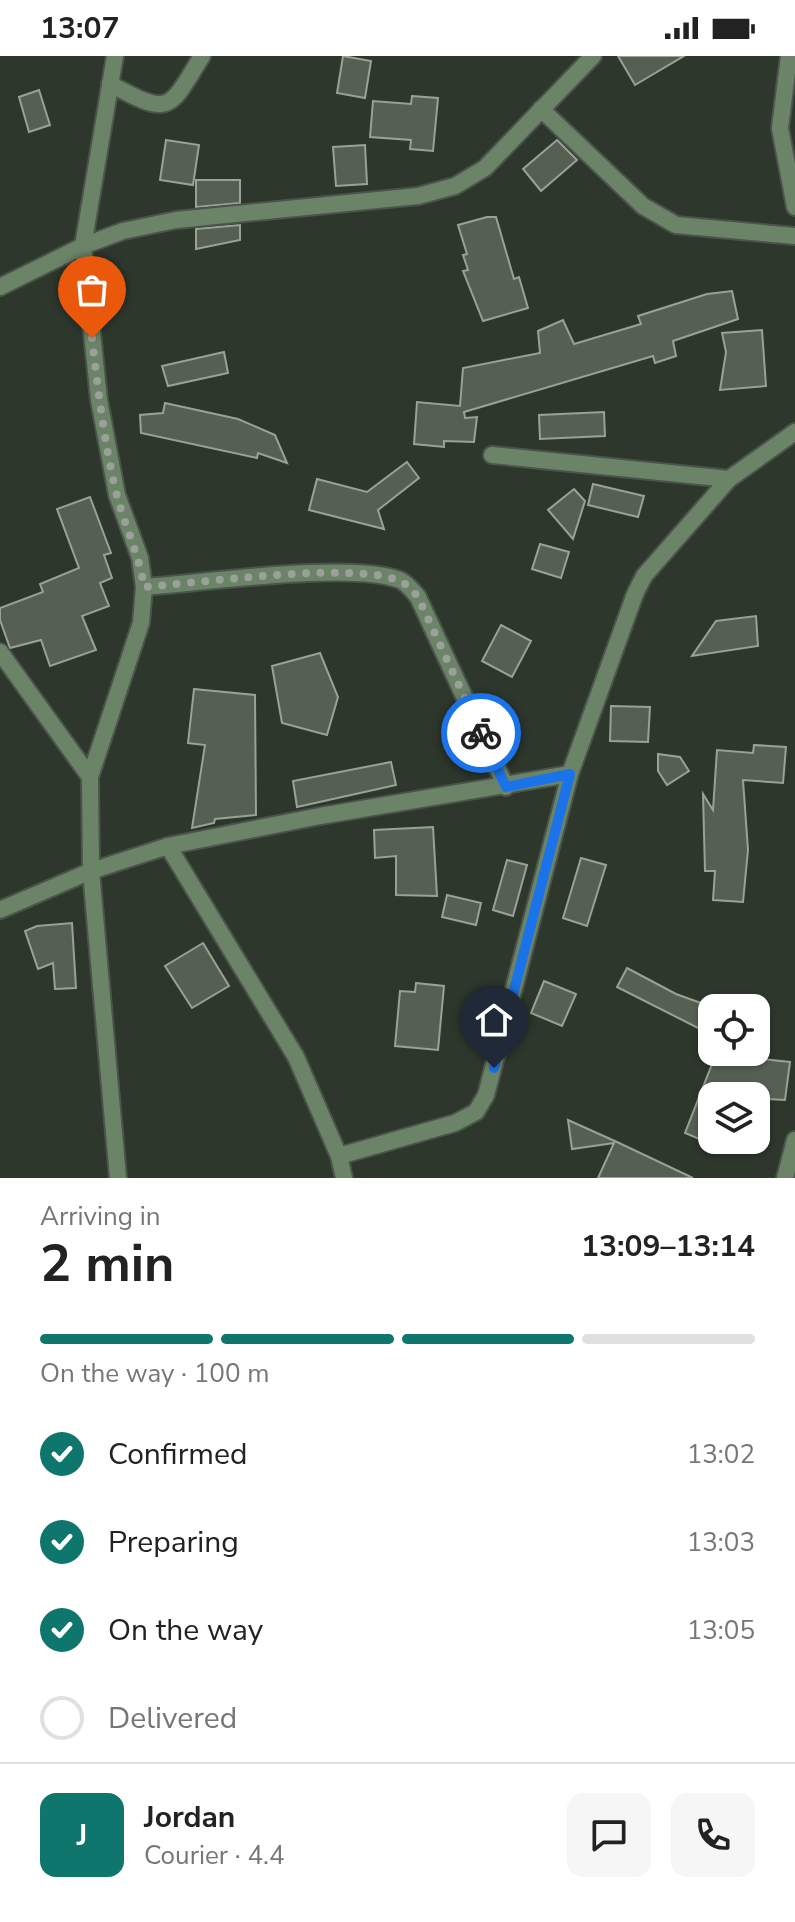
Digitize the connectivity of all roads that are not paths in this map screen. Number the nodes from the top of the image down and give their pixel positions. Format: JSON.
{"nodes":[{"id":1,"x":115,"y":56,"type":"edge"},
{"id":2,"x":202,"y":56,"type":"edge"},
{"id":3,"x":593,"y":56,"type":"edge"},
{"id":4,"x":789,"y":56,"type":"edge"},
{"id":5,"x":110,"y":84,"type":"junction"},
{"id":6,"x":541,"y":109,"type":"junction"},
{"id":7,"x":795,"y":207,"type":"edge"},
{"id":8,"x":795,"y":236,"type":"edge"},
{"id":9,"x":83,"y":246,"type":"junction"},
{"id":10,"x":0,"y":287,"type":"edge"},
{"id":11,"x":795,"y":432,"type":"edge"},
{"id":12,"x":492,"y":455,"type":"dead end"},
{"id":13,"x":729,"y":479,"type":"junction"},
{"id":14,"x":144,"y":587,"type":"junction"},
{"id":15,"x":0,"y":652,"type":"edge"},
{"id":16,"x":570,"y":774,"type":"junction"},
{"id":17,"x":90,"y":777,"type":"junction"},
{"id":18,"x":506,"y":787,"type":"junction"},
{"id":19,"x":168,"y":846,"type":"junction"},
{"id":20,"x":91,"y":871,"type":"junction"},
{"id":21,"x":0,"y":910,"type":"edge"},
{"id":22,"x":795,"y":1140,"type":"edge"},
{"id":23,"x":339,"y":1156,"type":"junction"},
{"id":24,"x":118,"y":1178,"type":"edge"},
{"id":25,"x":344,"y":1178,"type":"edge"},
{"id":26,"x":785,"y":1178,"type":"edge"}],
"edges":[{"from":1,"to":5,"type":"street"},
{"from":2,"to":5,"type":"street"},
{"from":3,"to":6,"type":"street"},
{"from":4,"to":7,"type":"street"},
{"from":5,"to":9,"type":"street"},
{"from":6,"to":8,"type":"street"},
{"from":6,"to":9,"type":"street"},
{"from":9,"to":10,"type":"street"},
{"from":9,"to":14,"type":"street"},
{"from":11,"to":13,"type":"street"},
{"from":12,"to":13,"type":"street"},
{"from":13,"to":16,"type":"street"},
{"from":14,"to":17,"type":"street"},
{"from":14,"to":18,"type":"street"},
{"from":15,"to":17,"type":"street"},
{"from":16,"to":18,"type":"street"},
{"from":16,"to":23,"type":"street"},
{"from":17,"to":20,"type":"street"},
{"from":18,"to":19,"type":"street"},
{"from":19,"to":20,"type":"street"},
{"from":19,"to":23,"type":"street"},
{"from":20,"to":21,"type":"street"},
{"from":20,"to":24,"type":"street"},
{"from":22,"to":26,"type":"street"},
{"from":23,"to":25,"type":"street"}]}
